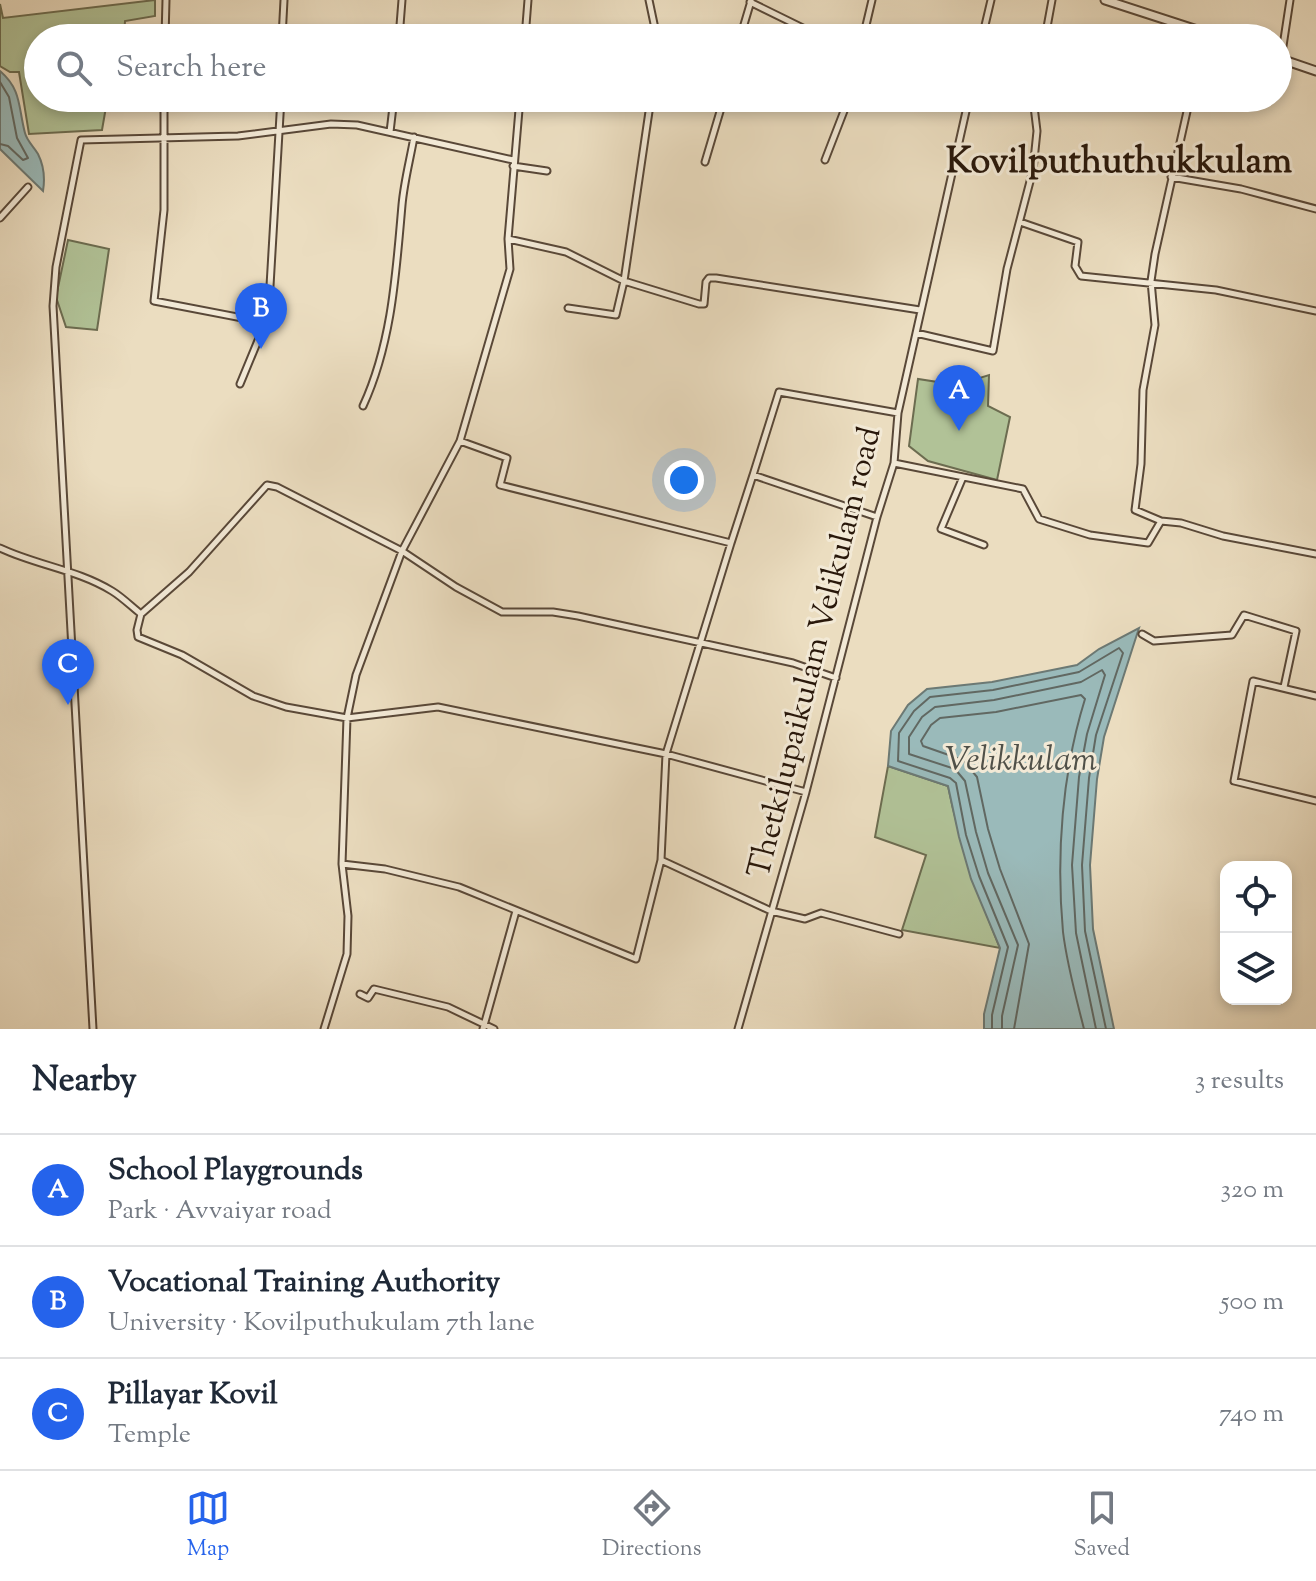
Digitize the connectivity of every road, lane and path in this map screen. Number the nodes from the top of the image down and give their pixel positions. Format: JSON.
{"nodes":[{"id":1,"x":166,"y":0,"type":"edge"},
{"id":2,"x":284,"y":0,"type":"edge"},
{"id":3,"x":402,"y":0,"type":"edge"},
{"id":4,"x":528,"y":0,"type":"edge"},
{"id":5,"x":649,"y":0,"type":"edge"},
{"id":6,"x":872,"y":0,"type":"edge"},
{"id":7,"x":991,"y":0,"type":"edge"},
{"id":8,"x":1052,"y":0,"type":"edge"},
{"id":9,"x":1105,"y":0,"type":"edge"},
{"id":10,"x":1290,"y":0,"type":"edge"},
{"id":11,"x":750,"y":1,"type":"edge"},
{"id":12,"x":165,"y":24,"type":"edge"},
{"id":13,"x":283,"y":24,"type":"edge"},
{"id":14,"x":400,"y":24,"type":"edge"},
{"id":15,"x":526,"y":24,"type":"edge"},
{"id":16,"x":654,"y":24,"type":"edge"},
{"id":17,"x":744,"y":24,"type":"edge"},
{"id":18,"x":795,"y":24,"type":"edge"},
{"id":19,"x":866,"y":24,"type":"edge"},
{"id":20,"x":985,"y":24,"type":"edge"},
{"id":21,"x":1048,"y":24,"type":"edge"},
{"id":22,"x":1173,"y":24,"type":"edge"},
{"id":23,"x":1286,"y":24,"type":"edge"},
{"id":24,"x":1292,"y":63,"type":"edge"},
{"id":25,"x":1316,"y":71,"type":"edge"},
{"id":26,"x":164,"y":112,"type":"edge"},
{"id":27,"x":281,"y":112,"type":"edge"},
{"id":28,"x":392,"y":112,"type":"edge"},
{"id":29,"x":518,"y":112,"type":"edge"},
{"id":30,"x":649,"y":112,"type":"edge"},
{"id":31,"x":720,"y":112,"type":"edge"},
{"id":32,"x":844,"y":112,"type":"edge"},
{"id":33,"x":966,"y":112,"type":"edge"},
{"id":34,"x":1035,"y":112,"type":"edge"},
{"id":35,"x":1187,"y":112,"type":"edge"},
{"id":36,"x":280,"y":130,"type":"junction"},
{"id":37,"x":390,"y":132,"type":"junction"},
{"id":38,"x":414,"y":137,"type":"junction"},
{"id":39,"x":163,"y":139,"type":"junction"},
{"id":40,"x":825,"y":160,"type":"dead end"},
{"id":41,"x":705,"y":162,"type":"dead end"},
{"id":42,"x":513,"y":163,"type":"junction"},
{"id":43,"x":547,"y":171,"type":"dead end"},
{"id":44,"x":1171,"y":177,"type":"junction"},
{"id":45,"x":28,"y":187,"type":"dead end"},
{"id":46,"x":1316,"y":209,"type":"edge"},
{"id":47,"x":0,"y":218,"type":"edge"},
{"id":48,"x":1020,"y":222,"type":"junction"},
{"id":49,"x":508,"y":239,"type":"junction"},
{"id":50,"x":624,"y":281,"type":"junction"},
{"id":51,"x":1151,"y":281,"type":"junction"},
{"id":52,"x":568,"y":308,"type":"dead end"},
{"id":53,"x":920,"y":310,"type":"junction"},
{"id":54,"x":1316,"y":311,"type":"edge"},
{"id":55,"x":263,"y":322,"type":"junction"},
{"id":56,"x":916,"y":333,"type":"junction"},
{"id":57,"x":240,"y":384,"type":"dead end"},
{"id":58,"x":363,"y":406,"type":"dead end"},
{"id":59,"x":898,"y":413,"type":"junction"},
{"id":60,"x":460,"y":441,"type":"junction"},
{"id":61,"x":894,"y":463,"type":"junction"},
{"id":62,"x":753,"y":475,"type":"junction"},
{"id":63,"x":963,"y":477,"type":"junction"},
{"id":64,"x":877,"y":517,"type":"junction"},
{"id":65,"x":1161,"y":521,"type":"junction"},
{"id":66,"x":731,"y":543,"type":"junction"},
{"id":67,"x":984,"y":545,"type":"dead end"},
{"id":68,"x":0,"y":548,"type":"edge"},
{"id":69,"x":402,"y":551,"type":"junction"},
{"id":70,"x":1316,"y":554,"type":"edge"},
{"id":71,"x":69,"y":573,"type":"junction"},
{"id":72,"x":141,"y":614,"type":"junction"},
{"id":73,"x":1142,"y":634,"type":"dead end"},
{"id":74,"x":699,"y":643,"type":"junction"},
{"id":75,"x":836,"y":679,"type":"junction"},
{"id":76,"x":1284,"y":687,"type":"junction"},
{"id":77,"x":1316,"y":696,"type":"edge"},
{"id":78,"x":347,"y":718,"type":"junction"},
{"id":79,"x":666,"y":754,"type":"junction"},
{"id":80,"x":806,"y":792,"type":"junction"},
{"id":81,"x":1316,"y":801,"type":"edge"},
{"id":82,"x":661,"y":860,"type":"junction"},
{"id":83,"x":342,"y":864,"type":"junction"},
{"id":84,"x":516,"y":911,"type":"junction"},
{"id":85,"x":771,"y":911,"type":"junction"},
{"id":86,"x":899,"y":934,"type":"dead end"},
{"id":87,"x":360,"y":994,"type":"dead end"},
{"id":88,"x":484,"y":1027,"type":"edge"},
{"id":89,"x":93,"y":1029,"type":"edge"},
{"id":90,"x":324,"y":1029,"type":"edge"},
{"id":91,"x":494,"y":1029,"type":"edge"},
{"id":92,"x":738,"y":1029,"type":"edge"}],
"edges":[{"from":1,"to":12,"type":"street"},
{"from":2,"to":13,"type":"street"},
{"from":3,"to":14,"type":"street"},
{"from":4,"to":15,"type":"street"},
{"from":5,"to":16,"type":"street"},
{"from":6,"to":19,"type":"street"},
{"from":7,"to":20,"type":"street"},
{"from":8,"to":21,"type":"street"},
{"from":9,"to":22,"type":"street"},
{"from":10,"to":23,"type":"street"},
{"from":11,"to":17,"type":"street"},
{"from":11,"to":18,"type":"street"},
{"from":24,"to":25,"type":"street"},
{"from":26,"to":39,"type":"street"},
{"from":27,"to":36,"type":"street"},
{"from":28,"to":37,"type":"street"},
{"from":29,"to":42,"type":"street"},
{"from":30,"to":50,"type":"street"},
{"from":31,"to":41,"type":"street"},
{"from":32,"to":40,"type":"street"},
{"from":33,"to":53,"type":"street","name":"Thetkilupaikulam Velikulam road"},
{"from":34,"to":48,"type":"street"},
{"from":35,"to":44,"type":"street"},
{"from":36,"to":37,"type":"street"},
{"from":36,"to":39,"type":"street"},
{"from":36,"to":55,"type":"street"},
{"from":37,"to":38,"type":"street"},
{"from":38,"to":42,"type":"street"},
{"from":38,"to":58,"type":"street"},
{"from":39,"to":55,"type":"street"},
{"from":39,"to":71,"type":"street"},
{"from":42,"to":43,"type":"street"},
{"from":42,"to":49,"type":"street"},
{"from":44,"to":46,"type":"street"},
{"from":44,"to":51,"type":"street"},
{"from":45,"to":47,"type":"street"},
{"from":48,"to":51,"type":"street"},
{"from":48,"to":56,"type":"street"},
{"from":49,"to":50,"type":"street"},
{"from":49,"to":60,"type":"street"},
{"from":50,"to":52,"type":"street"},
{"from":50,"to":53,"type":"street"},
{"from":51,"to":54,"type":"street"},
{"from":51,"to":65,"type":"street"},
{"from":53,"to":56,"type":"street","name":"Thetkilupaikulam Velikulam road"},
{"from":55,"to":57,"type":"street"},
{"from":56,"to":59,"type":"street","name":"Thetkilupaikulam Velikulam road"},
{"from":59,"to":61,"type":"street","name":"Thetkilupaikulam Velikulam road"},
{"from":59,"to":62,"type":"street"},
{"from":60,"to":66,"type":"street"},
{"from":60,"to":69,"type":"street"},
{"from":61,"to":63,"type":"street"},
{"from":61,"to":64,"type":"street","name":"Thetkilupaikulam Velikulam road"},
{"from":62,"to":64,"type":"street"},
{"from":62,"to":66,"type":"street"},
{"from":63,"to":65,"type":"street"},
{"from":63,"to":67,"type":"street"},
{"from":64,"to":75,"type":"street","name":"Thetkilupaikulam Velikulam road"},
{"from":65,"to":70,"type":"street"},
{"from":66,"to":74,"type":"street"},
{"from":68,"to":71,"type":"street"},
{"from":69,"to":72,"type":"street"},
{"from":69,"to":74,"type":"street"},
{"from":69,"to":78,"type":"street"},
{"from":71,"to":72,"type":"street"},
{"from":71,"to":89,"type":"street"},
{"from":72,"to":78,"type":"street"},
{"from":73,"to":76,"type":"street"},
{"from":74,"to":75,"type":"street"},
{"from":74,"to":79,"type":"street"},
{"from":75,"to":80,"type":"street","name":"Thetkilupaikulam Velikulam road"},
{"from":76,"to":77,"type":"street"},
{"from":76,"to":81,"type":"street"},
{"from":78,"to":79,"type":"street"},
{"from":78,"to":83,"type":"street"},
{"from":79,"to":80,"type":"street"},
{"from":79,"to":82,"type":"street"},
{"from":80,"to":85,"type":"street","name":"Thetkilupaikulam Velikulam road"},
{"from":82,"to":84,"type":"street"},
{"from":82,"to":85,"type":"street"},
{"from":83,"to":84,"type":"street"},
{"from":83,"to":90,"type":"street"},
{"from":84,"to":88,"type":"street"},
{"from":85,"to":86,"type":"street"},
{"from":85,"to":92,"type":"street","name":"Thetkilupaikulam Velikulam road"},
{"from":87,"to":88,"type":"street"},
{"from":88,"to":91,"type":"street"}]}
